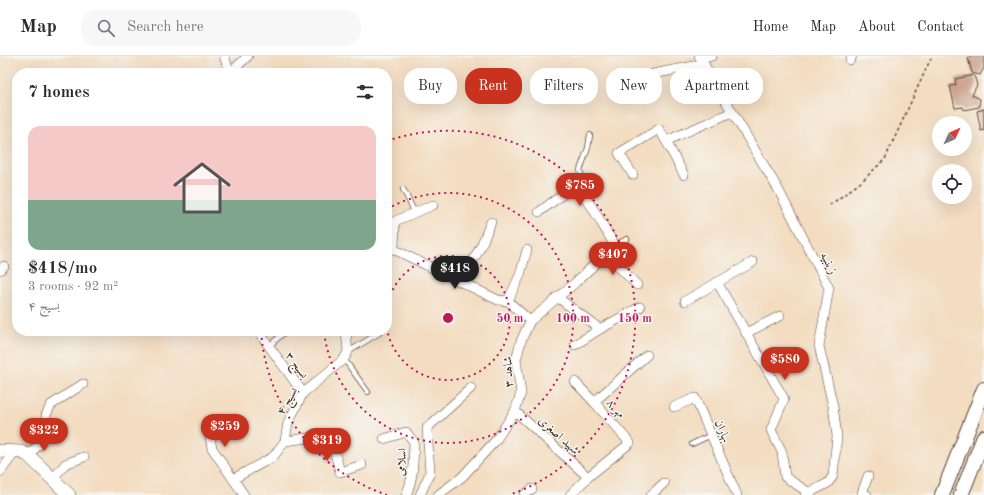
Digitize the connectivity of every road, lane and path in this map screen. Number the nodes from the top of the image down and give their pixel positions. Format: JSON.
{"nodes":[{"id":1,"x":224,"y":56,"type":"edge"},
{"id":2,"x":248,"y":56,"type":"edge"},
{"id":3,"x":712,"y":56,"type":"edge"},
{"id":4,"x":932,"y":56,"type":"edge"},
{"id":5,"x":702,"y":60,"type":"edge"},
{"id":6,"x":228,"y":68,"type":"edge"},
{"id":7,"x":235,"y":68,"type":"edge"},
{"id":8,"x":662,"y":71,"type":"edge"},
{"id":9,"x":732,"y":112,"type":"junction"},
{"id":10,"x":590,"y":135,"type":"dead end"},
{"id":11,"x":666,"y":141,"type":"junction"},
{"id":12,"x":633,"y":175,"type":"dead end"},
{"id":13,"x":684,"y":175,"type":"dead end"},
{"id":14,"x":578,"y":189,"type":"junction"},
{"id":15,"x":403,"y":190,"type":"dead end"},
{"id":16,"x":433,"y":205,"type":"dead end"},
{"id":17,"x":830,"y":205,"type":"dead end"},
{"id":18,"x":539,"y":212,"type":"dead end"},
{"id":19,"x":415,"y":213,"type":"junction"},
{"id":20,"x":491,"y":222,"type":"dead end"},
{"id":21,"x":392,"y":237,"type":"edge"},
{"id":22,"x":627,"y":239,"type":"dead end"},
{"id":23,"x":616,"y":245,"type":"junction"},
{"id":24,"x":392,"y":248,"type":"edge"},
{"id":25,"x":527,"y":250,"type":"dead end"},
{"id":26,"x":605,"y":253,"type":"junction"},
{"id":27,"x":753,"y":262,"type":"dead end"},
{"id":28,"x":462,"y":281,"type":"junction"},
{"id":29,"x":717,"y":282,"type":"junction"},
{"id":30,"x":637,"y":285,"type":"dead end"},
{"id":31,"x":557,"y":297,"type":"junction"},
{"id":32,"x":508,"y":301,"type":"junction"},
{"id":33,"x":685,"y":301,"type":"dead end"},
{"id":34,"x":640,"y":307,"type":"dead end"},
{"id":35,"x":780,"y":316,"type":"dead end"},
{"id":36,"x":530,"y":321,"type":"junction"},
{"id":37,"x":600,"y":329,"type":"junction"},
{"id":38,"x":746,"y":334,"type":"junction"},
{"id":39,"x":262,"y":336,"type":"edge"},
{"id":40,"x":280,"y":336,"type":"edge"},
{"id":41,"x":346,"y":336,"type":"edge"},
{"id":42,"x":375,"y":336,"type":"edge"},
{"id":43,"x":575,"y":345,"type":"dead end"},
{"id":44,"x":269,"y":346,"type":"junction"},
{"id":45,"x":647,"y":355,"type":"dead end"},
{"id":46,"x":346,"y":356,"type":"junction"},
{"id":47,"x":575,"y":382,"type":"dead end"},
{"id":48,"x":83,"y":384,"type":"dead end"},
{"id":49,"x":471,"y":388,"type":"dead end"},
{"id":50,"x":984,"y":389,"type":"edge"},
{"id":51,"x":368,"y":392,"type":"dead end"},
{"id":52,"x":303,"y":393,"type":"junction"},
{"id":53,"x":594,"y":402,"type":"junction"},
{"id":54,"x":674,"y":407,"type":"dead end"},
{"id":55,"x":514,"y":411,"type":"junction"},
{"id":56,"x":207,"y":422,"type":"dead end"},
{"id":57,"x":712,"y":436,"type":"junction"},
{"id":58,"x":984,"y":437,"type":"edge"},
{"id":59,"x":384,"y":439,"type":"dead end"},
{"id":60,"x":285,"y":440,"type":"junction"},
{"id":61,"x":692,"y":444,"type":"dead end"},
{"id":62,"x":0,"y":451,"type":"edge"},
{"id":63,"x":16,"y":451,"type":"junction"},
{"id":64,"x":28,"y":455,"type":"junction"},
{"id":65,"x":84,"y":457,"type":"dead end"},
{"id":66,"x":362,"y":464,"type":"dead end"},
{"id":67,"x":0,"y":472,"type":"edge"},
{"id":68,"x":868,"y":476,"type":"dead end"},
{"id":69,"x":588,"y":477,"type":"junction"},
{"id":70,"x":53,"y":479,"type":"junction"},
{"id":71,"x":233,"y":479,"type":"junction"},
{"id":72,"x":664,"y":483,"type":"dead end"},
{"id":73,"x":532,"y":489,"type":"dead end"},
{"id":74,"x":807,"y":493,"type":"edge"},
{"id":75,"x":69,"y":495,"type":"edge"},
{"id":76,"x":244,"y":495,"type":"edge"},
{"id":77,"x":406,"y":495,"type":"edge"},
{"id":78,"x":420,"y":495,"type":"edge"},
{"id":79,"x":438,"y":495,"type":"edge"},
{"id":80,"x":524,"y":495,"type":"edge"},
{"id":81,"x":570,"y":495,"type":"edge"},
{"id":82,"x":651,"y":495,"type":"edge"},
{"id":83,"x":737,"y":495,"type":"edge"},
{"id":84,"x":867,"y":495,"type":"edge"},
{"id":85,"x":942,"y":495,"type":"edge"},
{"id":86,"x":961,"y":495,"type":"edge"}],
"edges":[{"from":1,"to":6,"type":"street"},
{"from":2,"to":7,"type":"street"},
{"from":3,"to":5,"type":"street"},
{"from":4,"to":17,"type":"path"},
{"from":5,"to":8,"type":"street"},
{"from":5,"to":9,"type":"street","name":"زینبیه"},
{"from":9,"to":11,"type":"street"},
{"from":9,"to":74,"type":"street","name":"زینبیه"},
{"from":10,"to":14,"type":"lane"},
{"from":11,"to":12,"type":"street"},
{"from":11,"to":13,"type":"street"},
{"from":14,"to":18,"type":"street"},
{"from":14,"to":23,"type":"street"},
{"from":15,"to":19,"type":"lane"},
{"from":16,"to":19,"type":"street"},
{"from":19,"to":21,"type":"street"},
{"from":20,"to":28,"type":"street"},
{"from":22,"to":23,"type":"lane"},
{"from":23,"to":26,"type":"street","name":"شاهد ۳"},
{"from":24,"to":28,"type":"street"},
{"from":25,"to":32,"type":"street"},
{"from":26,"to":30,"type":"street"},
{"from":26,"to":31,"type":"street","name":"شاهد ۳"},
{"from":27,"to":29,"type":"street"},
{"from":28,"to":32,"type":"street"},
{"from":29,"to":33,"type":"street"},
{"from":29,"to":38,"type":"street","name":"زینبیه"},
{"from":31,"to":36,"type":"street","name":"شاهد ۳"},
{"from":31,"to":37,"type":"street"},
{"from":32,"to":36,"type":"street"},
{"from":34,"to":37,"type":"street"},
{"from":35,"to":38,"type":"street"},
{"from":36,"to":55,"type":"street","name":"شاهد ۳"},
{"from":37,"to":43,"type":"street"},
{"from":38,"to":74,"type":"street","name":"زینبیه"},
{"from":39,"to":44,"type":"street","name":"بسیج ۳"},
{"from":40,"to":44,"type":"lane"},
{"from":41,"to":46,"type":"street"},
{"from":42,"to":46,"type":"lane"},
{"from":44,"to":52,"type":"street","name":"بسیج ۳"},
{"from":45,"to":53,"type":"street","name":"مهر ۸"},
{"from":46,"to":51,"type":"lane"},
{"from":46,"to":52,"type":"street","name":"بسیج ۴"},
{"from":47,"to":53,"type":"street"},
{"from":48,"to":64,"type":"street"},
{"from":49,"to":78,"type":"street"},
{"from":50,"to":85,"type":"main road"},
{"from":52,"to":60,"type":"street","name":"بسیج ۴"},
{"from":53,"to":69,"type":"street","name":"مهر ۸"},
{"from":54,"to":57,"type":"street","name":"بهاران"},
{"from":55,"to":69,"type":"street","name":"شهید اصغری"},
{"from":55,"to":79,"type":"street","name":"شاهد ۳"},
{"from":56,"to":71,"type":"street"},
{"from":57,"to":61,"type":"lane"},
{"from":57,"to":83,"type":"street","name":"بهاران"},
{"from":58,"to":86,"type":"main road"},
{"from":59,"to":77,"type":"street","name":"اسلامی"},
{"from":60,"to":66,"type":"street"},
{"from":60,"to":71,"type":"street","name":"بسیج ۴"},
{"from":62,"to":63,"type":"street"},
{"from":63,"to":64,"type":"street"},
{"from":63,"to":67,"type":"street"},
{"from":64,"to":70,"type":"street"},
{"from":65,"to":70,"type":"street"},
{"from":68,"to":84,"type":"street"},
{"from":69,"to":81,"type":"street"},
{"from":70,"to":75,"type":"street"},
{"from":71,"to":76,"type":"street"},
{"from":72,"to":82,"type":"street"},
{"from":73,"to":80,"type":"street"}]}
